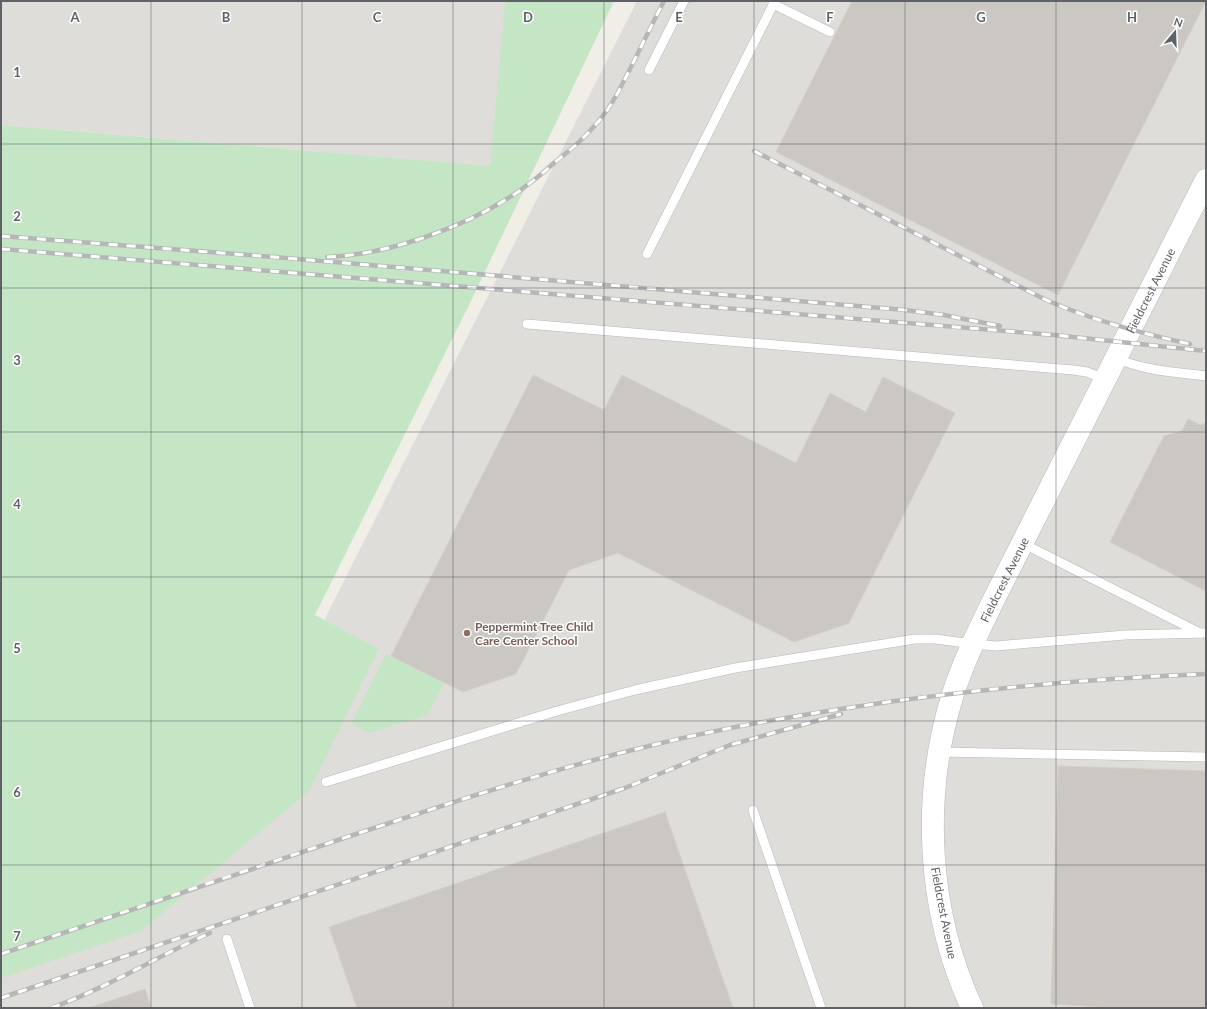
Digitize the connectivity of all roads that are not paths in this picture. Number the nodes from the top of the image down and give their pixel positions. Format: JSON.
{"nodes":[{"id":1,"x":684,"y":1,"type":"edge"},
{"id":2,"x":774,"y":2,"type":"edge"},
{"id":3,"x":830,"y":32,"type":"dead end"},
{"id":4,"x":650,"y":70,"type":"dead end"},
{"id":5,"x":1206,"y":180,"type":"edge"},
{"id":6,"x":647,"y":254,"type":"dead end"},
{"id":7,"x":527,"y":324,"type":"dead end"},
{"id":8,"x":1116,"y":358,"type":"junction"},
{"id":9,"x":1206,"y":376,"type":"edge"},
{"id":10,"x":1105,"y":379,"type":"junction"},
{"id":11,"x":1022,"y":543,"type":"junction"},
{"id":12,"x":1204,"y":634,"type":"edge"},
{"id":13,"x":973,"y":644,"type":"junction"},
{"id":14,"x":939,"y":752,"type":"junction"},
{"id":15,"x":1206,"y":757,"type":"edge"},
{"id":16,"x":326,"y":782,"type":"dead end"},
{"id":17,"x":753,"y":810,"type":"dead end"},
{"id":18,"x":227,"y":939,"type":"dead end"},
{"id":19,"x":250,"y":1008,"type":"edge"},
{"id":20,"x":821,"y":1008,"type":"edge"},
{"id":21,"x":972,"y":1008,"type":"edge"}],
"edges":[{"from":1,"to":4,"type":"lane"},
{"from":2,"to":3,"type":"lane"},
{"from":2,"to":6,"type":"lane"},
{"from":5,"to":8,"type":"street","name":"Fieldcrest Avenue"},
{"from":7,"to":10,"type":"lane"},
{"from":8,"to":9,"type":"lane"},
{"from":8,"to":10,"type":"street","name":"Fieldcrest Avenue"},
{"from":10,"to":11,"type":"street","name":"Fieldcrest Avenue"},
{"from":11,"to":12,"type":"lane"},
{"from":11,"to":13,"type":"street","name":"Fieldcrest Avenue"},
{"from":12,"to":13,"type":"lane"},
{"from":13,"to":14,"type":"street","name":"Fieldcrest Avenue"},
{"from":13,"to":16,"type":"lane"},
{"from":14,"to":15,"type":"lane"},
{"from":14,"to":21,"type":"street","name":"Fieldcrest Avenue"},
{"from":17,"to":20,"type":"lane"},
{"from":18,"to":19,"type":"lane"}]}
